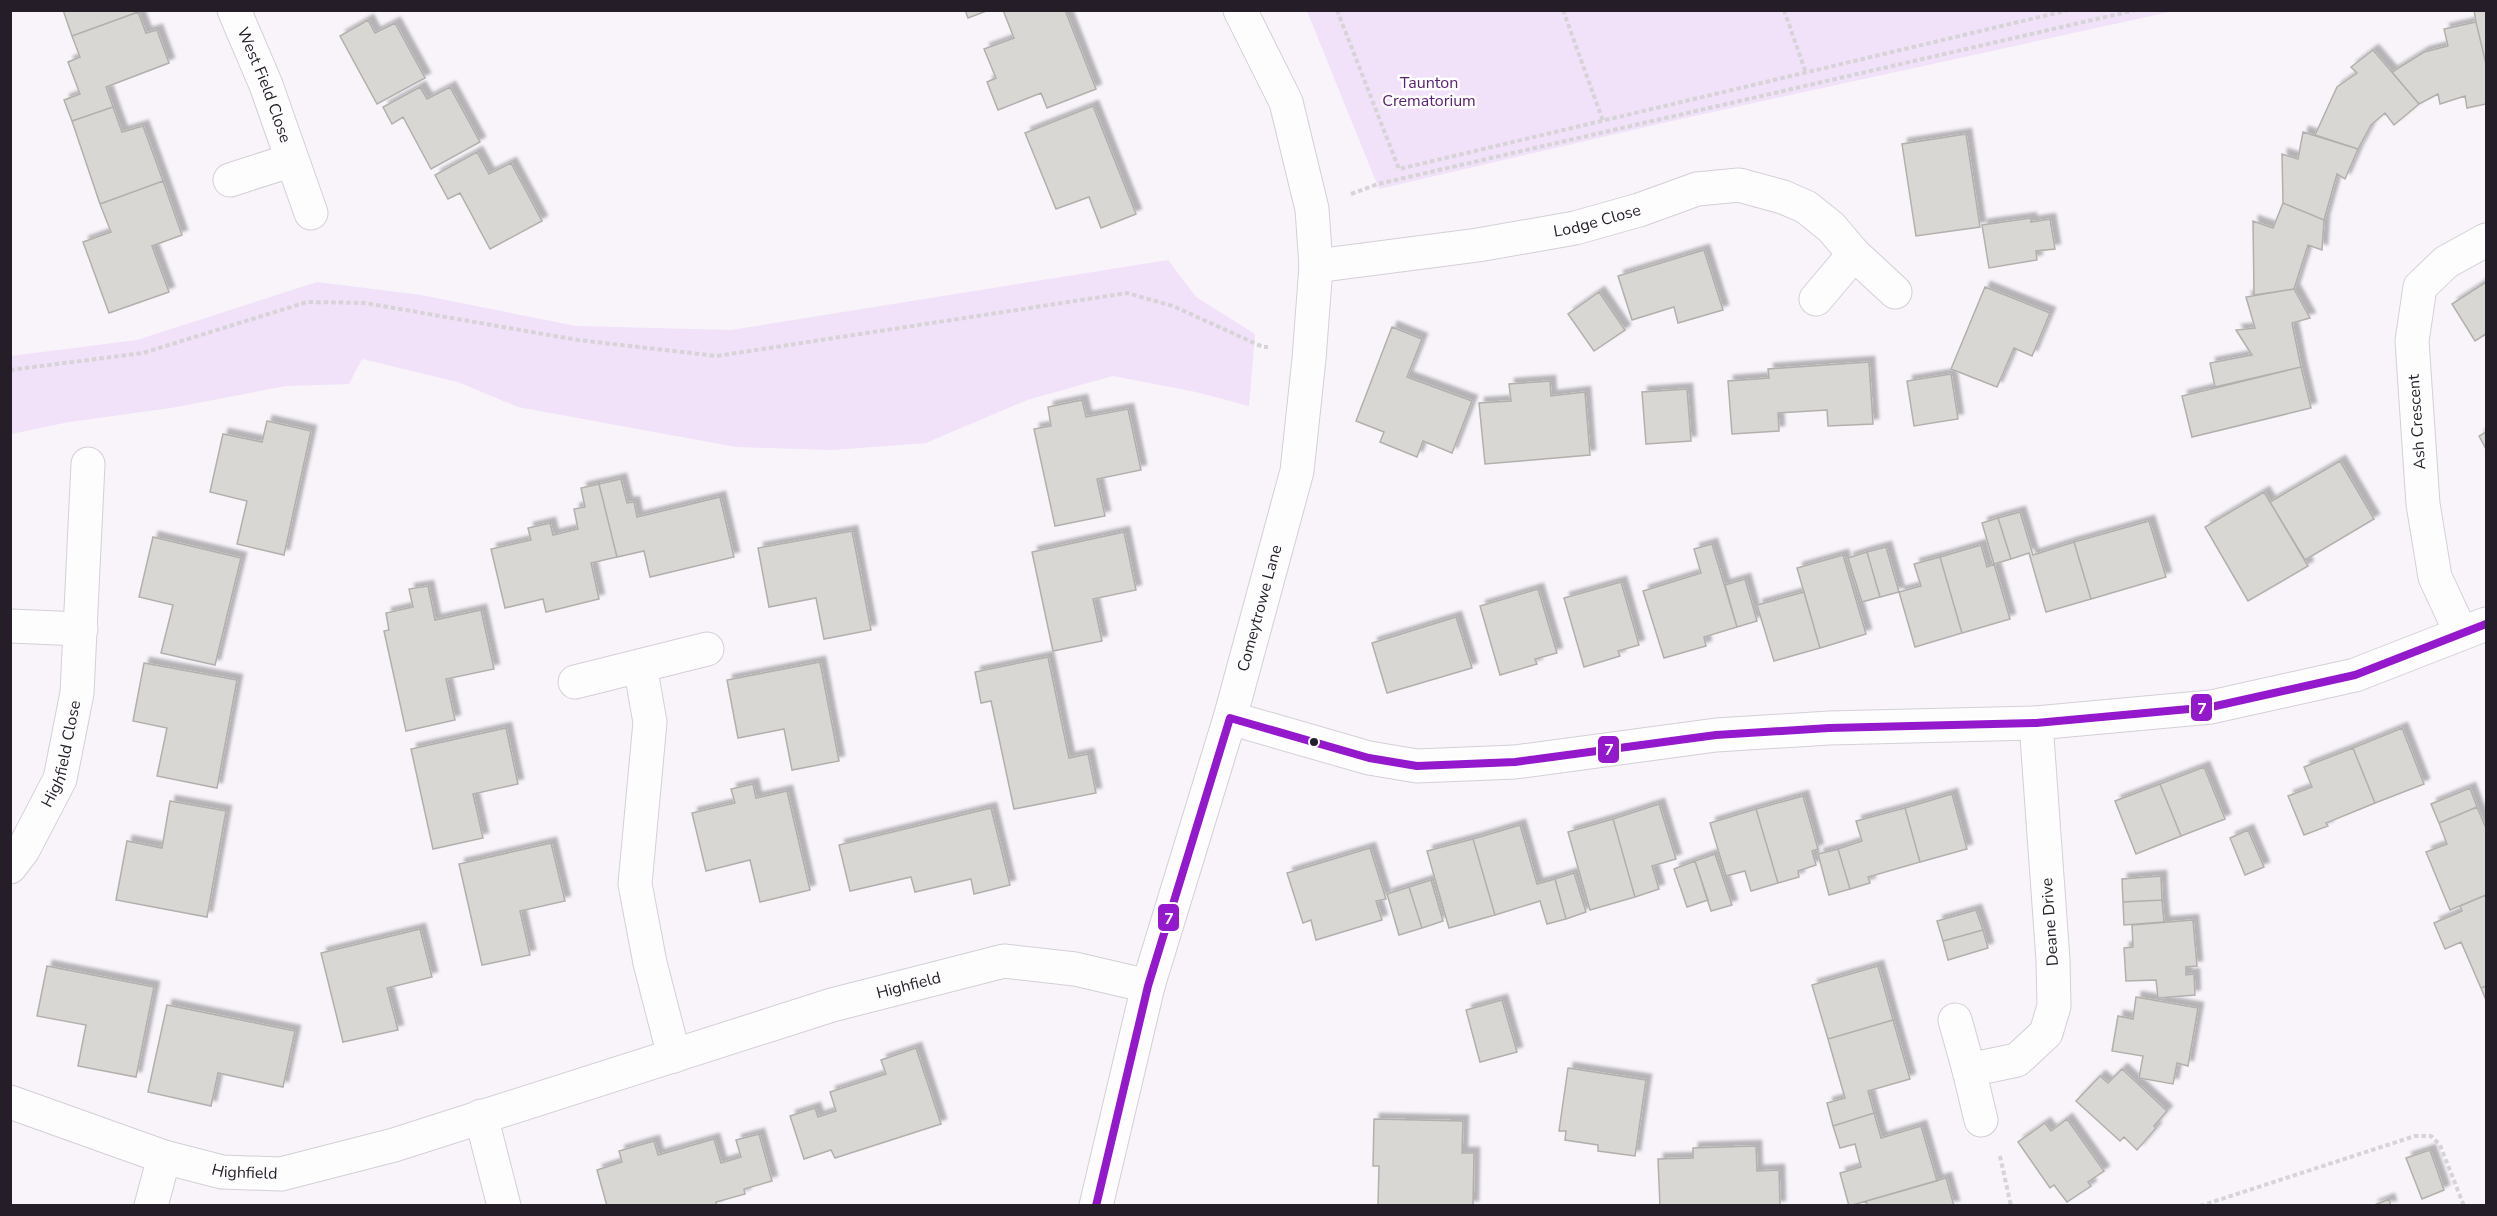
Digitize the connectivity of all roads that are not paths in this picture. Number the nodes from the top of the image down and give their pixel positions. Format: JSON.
{"nodes":[{"id":1,"x":234,"y":10,"type":"edge"},
{"id":2,"x":1240,"y":10,"type":"edge"},
{"id":3,"x":292,"y":160,"type":"junction"},
{"id":4,"x":230,"y":180,"type":"dead end"},
{"id":5,"x":311,"y":213,"type":"dead end"},
{"id":6,"x":2487,"y":240,"type":"edge"},
{"id":7,"x":1854,"y":254,"type":"junction"},
{"id":8,"x":1316,"y":266,"type":"junction"},
{"id":9,"x":1895,"y":292,"type":"dead end"},
{"id":10,"x":1816,"y":299,"type":"dead end"},
{"id":11,"x":88,"y":464,"type":"dead end"},
{"id":12,"x":10,"y":626,"type":"edge"},
{"id":13,"x":2474,"y":628,"type":"edge"},
{"id":14,"x":81,"y":629,"type":"junction"},
{"id":15,"x":707,"y":649,"type":"dead end"},
{"id":16,"x":640,"y":666,"type":"junction"},
{"id":17,"x":575,"y":682,"type":"dead end"},
{"id":18,"x":1230,"y":718,"type":"junction"},
{"id":19,"x":2036,"y":723,"type":"junction"},
{"id":20,"x":10,"y":867,"type":"edge"},
{"id":21,"x":1148,"y":986,"type":"junction"},
{"id":22,"x":1955,"y":1020,"type":"dead end"},
{"id":23,"x":674,"y":1056,"type":"junction"},
{"id":24,"x":1970,"y":1070,"type":"junction"},
{"id":25,"x":10,"y":1102,"type":"edge"},
{"id":26,"x":481,"y":1116,"type":"junction"},
{"id":27,"x":1981,"y":1120,"type":"dead end"},
{"id":28,"x":164,"y":1157,"type":"junction"},
{"id":29,"x":151,"y":1206,"type":"edge"},
{"id":30,"x":504,"y":1206,"type":"edge"},
{"id":31,"x":1096,"y":1206,"type":"edge"}],
"edges":[{"from":1,"to":3,"type":"street","name":"West Field Close"},
{"from":2,"to":8,"type":"street","name":"Comeytrowe Lane"},
{"from":3,"to":4,"type":"street","name":"West Field Close"},
{"from":3,"to":5,"type":"street","name":"West Field Close"},
{"from":6,"to":13,"type":"street","name":"Ash Crescent"},
{"from":7,"to":8,"type":"street","name":"Lodge Close"},
{"from":7,"to":9,"type":"street","name":"Lodge Close"},
{"from":7,"to":10,"type":"street"},
{"from":8,"to":18,"type":"street","name":"Comeytrowe Lane"},
{"from":11,"to":14,"type":"street","name":"Highfield Close"},
{"from":12,"to":14,"type":"street"},
{"from":13,"to":19,"type":"street"},
{"from":14,"to":20,"type":"street","name":"Highfield Close"},
{"from":15,"to":16,"type":"street"},
{"from":16,"to":17,"type":"street"},
{"from":16,"to":23,"type":"street"},
{"from":18,"to":19,"type":"street"},
{"from":18,"to":21,"type":"street","name":"Comeytrowe Lane"},
{"from":19,"to":24,"type":"street","name":"Deane Drive"},
{"from":21,"to":23,"type":"street","name":"Highfield"},
{"from":21,"to":31,"type":"street","name":"Comeytrowe Lane"},
{"from":22,"to":24,"type":"street"},
{"from":23,"to":26,"type":"street","name":"Highfield"},
{"from":24,"to":27,"type":"street"},
{"from":25,"to":28,"type":"street","name":"Highfield"},
{"from":26,"to":28,"type":"street","name":"Highfield"},
{"from":26,"to":30,"type":"street"},
{"from":28,"to":29,"type":"street"}]}
